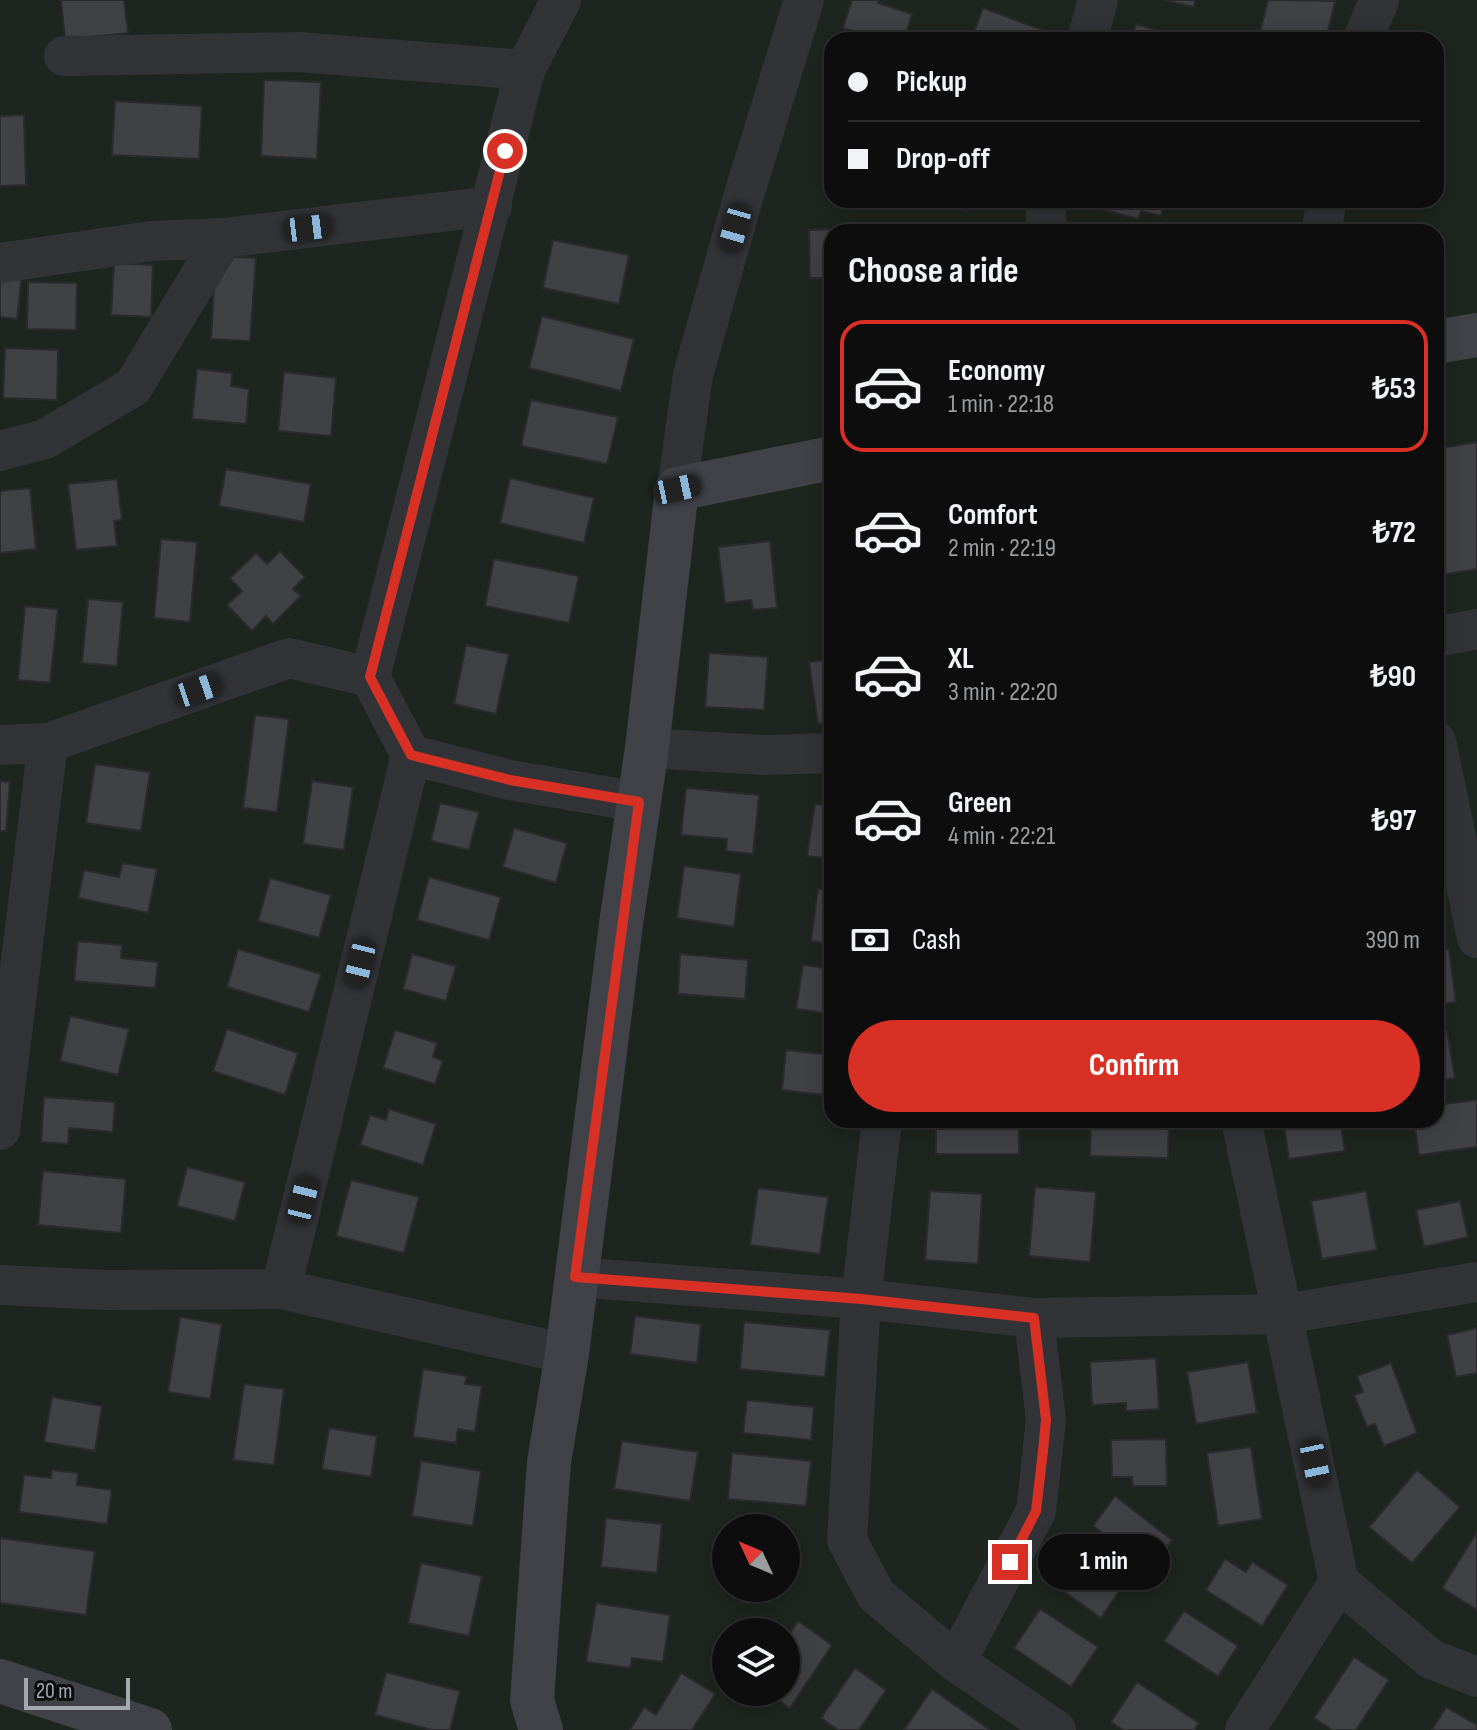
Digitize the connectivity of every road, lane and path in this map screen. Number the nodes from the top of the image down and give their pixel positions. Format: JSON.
{"nodes":[{"id":1,"x":561,"y":0,"type":"edge"},
{"id":2,"x":804,"y":0,"type":"edge"},
{"id":3,"x":1098,"y":0,"type":"edge"},
{"id":4,"x":1379,"y":0,"type":"edge"},
{"id":5,"x":1089,"y":32,"type":"edge"},
{"id":6,"x":1366,"y":32,"type":"edge"},
{"id":7,"x":64,"y":56,"type":"dead end"},
{"id":8,"x":525,"y":70,"type":"junction"},
{"id":9,"x":492,"y":206,"type":"junction"},
{"id":10,"x":223,"y":238,"type":"junction"},
{"id":11,"x":0,"y":263,"type":"edge"},
{"id":12,"x":1477,"y":335,"type":"edge"},
{"id":13,"x":1444,"y":341,"type":"edge"},
{"id":14,"x":0,"y":451,"type":"edge"},
{"id":15,"x":824,"y":460,"type":"edge"},
{"id":16,"x":677,"y":489,"type":"junction"},
{"id":17,"x":1477,"y":629,"type":"edge"},
{"id":18,"x":1444,"y":635,"type":"edge"},
{"id":19,"x":370,"y":677,"type":"junction"},
{"id":20,"x":48,"y":743,"type":"junction"},
{"id":21,"x":0,"y":745,"type":"edge"},
{"id":22,"x":647,"y":748,"type":"junction"},
{"id":23,"x":824,"y":753,"type":"edge"},
{"id":24,"x":411,"y":755,"type":"junction"},
{"id":25,"x":1444,"y":779,"type":"edge"},
{"id":26,"x":639,"y":802,"type":"junction"},
{"id":27,"x":1477,"y":938,"type":"edge"},
{"id":28,"x":881,"y":1128,"type":"edge"},
{"id":29,"x":1243,"y":1128,"type":"edge"},
{"id":30,"x":0,"y":1130,"type":"edge"},
{"id":31,"x":575,"y":1277,"type":"junction"},
{"id":32,"x":1477,"y":1282,"type":"edge"},
{"id":33,"x":0,"y":1285,"type":"edge"},
{"id":34,"x":281,"y":1289,"type":"junction"},
{"id":35,"x":861,"y":1299,"type":"junction"},
{"id":36,"x":1284,"y":1314,"type":"junction"},
{"id":37,"x":1034,"y":1318,"type":"junction"},
{"id":38,"x":567,"y":1354,"type":"junction"},
{"id":39,"x":1339,"y":1582,"type":"junction"},
{"id":40,"x":956,"y":1662,"type":"junction"},
{"id":41,"x":1477,"y":1677,"type":"edge"},
{"id":42,"x":0,"y":1681,"type":"edge"},
{"id":43,"x":150,"y":1730,"type":"edge"},
{"id":44,"x":541,"y":1730,"type":"edge"},
{"id":45,"x":1056,"y":1730,"type":"edge"},
{"id":46,"x":1245,"y":1730,"type":"edge"}],
"edges":[{"from":1,"to":8,"type":"street"},
{"from":2,"to":16,"type":"street"},
{"from":3,"to":5,"type":"street"},
{"from":4,"to":6,"type":"street"},
{"from":7,"to":8,"type":"street"},
{"from":8,"to":9,"type":"street"},
{"from":9,"to":10,"type":"street"},
{"from":9,"to":19,"type":"street"},
{"from":10,"to":11,"type":"street"},
{"from":10,"to":14,"type":"street"},
{"from":12,"to":13,"type":"street"},
{"from":15,"to":16,"type":"street"},
{"from":16,"to":22,"type":"street"},
{"from":17,"to":18,"type":"street"},
{"from":19,"to":20,"type":"street"},
{"from":19,"to":24,"type":"street"},
{"from":20,"to":21,"type":"street"},
{"from":20,"to":30,"type":"street"},
{"from":22,"to":23,"type":"street"},
{"from":22,"to":26,"type":"street"},
{"from":24,"to":26,"type":"street"},
{"from":24,"to":34,"type":"street"},
{"from":25,"to":27,"type":"street"},
{"from":26,"to":31,"type":"street"},
{"from":28,"to":35,"type":"street"},
{"from":29,"to":36,"type":"street"},
{"from":31,"to":35,"type":"street"},
{"from":31,"to":38,"type":"street"},
{"from":32,"to":36,"type":"street"},
{"from":33,"to":34,"type":"street"},
{"from":34,"to":38,"type":"street"},
{"from":35,"to":37,"type":"street"},
{"from":35,"to":40,"type":"street"},
{"from":36,"to":37,"type":"street"},
{"from":36,"to":39,"type":"street"},
{"from":37,"to":40,"type":"street"},
{"from":38,"to":44,"type":"street"},
{"from":39,"to":41,"type":"street"},
{"from":39,"to":46,"type":"street"},
{"from":40,"to":45,"type":"street"},
{"from":42,"to":43,"type":"street"}]}
